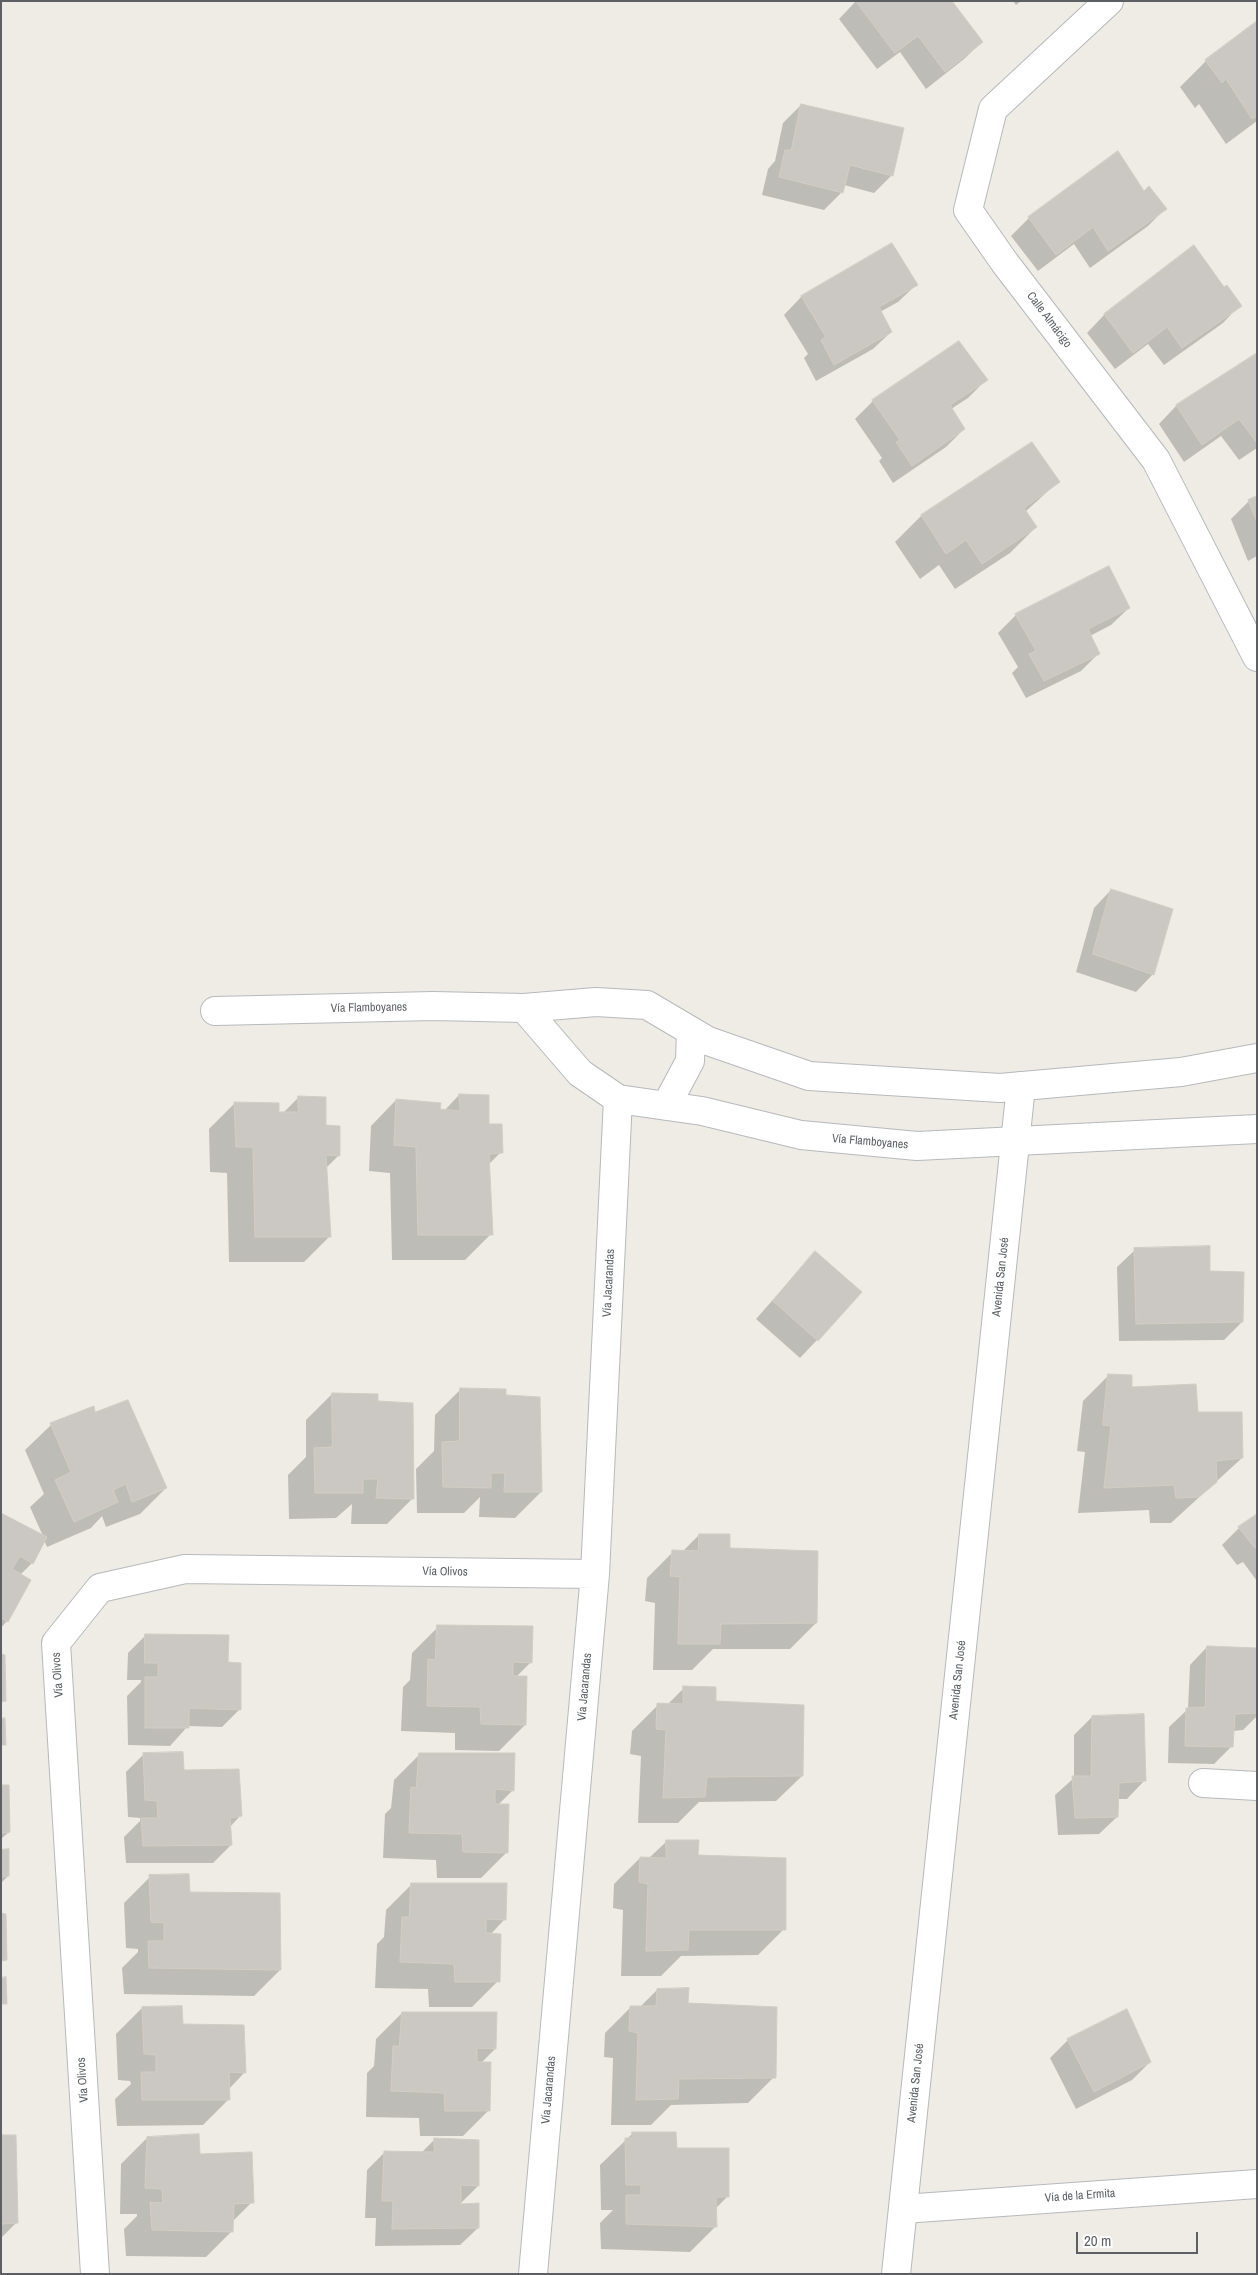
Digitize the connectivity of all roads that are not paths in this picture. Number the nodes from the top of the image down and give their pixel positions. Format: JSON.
{"nodes":[{"id":1,"x":1109,"y":1,"type":"edge"},
{"id":2,"x":1257,"y":657,"type":"edge"},
{"id":3,"x":524,"y":1008,"type":"junction"},
{"id":4,"x":215,"y":1011,"type":"dead end"},
{"id":5,"x":691,"y":1031,"type":"junction"},
{"id":6,"x":1257,"y":1058,"type":"edge"},
{"id":7,"x":1021,"y":1086,"type":"junction"},
{"id":8,"x":618,"y":1099,"type":"junction"},
{"id":9,"x":666,"y":1106,"type":"junction"},
{"id":10,"x":1257,"y":1129,"type":"edge"},
{"id":11,"x":1015,"y":1141,"type":"junction"},
{"id":12,"x":595,"y":1574,"type":"junction"},
{"id":13,"x":1203,"y":1783,"type":"dead end"},
{"id":14,"x":1257,"y":1786,"type":"edge"},
{"id":15,"x":1257,"y":2184,"type":"edge"},
{"id":16,"x":903,"y":2209,"type":"junction"},
{"id":17,"x":95,"y":2274,"type":"edge"},
{"id":18,"x":533,"y":2274,"type":"edge"},
{"id":19,"x":896,"y":2274,"type":"edge"}],
"edges":[{"from":1,"to":2,"type":"street","name":"Calle Almácigo"},
{"from":3,"to":4,"type":"street","name":"Vía Flamboyanes"},
{"from":3,"to":5,"type":"street","name":"Vía Flamboyanes"},
{"from":3,"to":8,"type":"street","name":"Vía Flamboyanes"},
{"from":5,"to":7,"type":"street","name":"Vía Flamboyanes"},
{"from":5,"to":9,"type":"street"},
{"from":6,"to":7,"type":"street","name":"Vía Flamboyanes"},
{"from":7,"to":11,"type":"street","name":"Avenida San José"},
{"from":8,"to":9,"type":"street","name":"Vía Flamboyanes"},
{"from":8,"to":12,"type":"street","name":"Vía Jacarandas"},
{"from":9,"to":11,"type":"street","name":"Vía Flamboyanes"},
{"from":10,"to":11,"type":"street","name":"Vía Flamboyanes"},
{"from":11,"to":16,"type":"street","name":"Avenida San José"},
{"from":12,"to":17,"type":"street","name":"Vía Olivos"},
{"from":12,"to":18,"type":"street","name":"Vía Jacarandas"},
{"from":13,"to":14,"type":"street"},
{"from":15,"to":16,"type":"street","name":"Vía de la Ermita"},
{"from":16,"to":19,"type":"street","name":"Avenida San José"}]}
